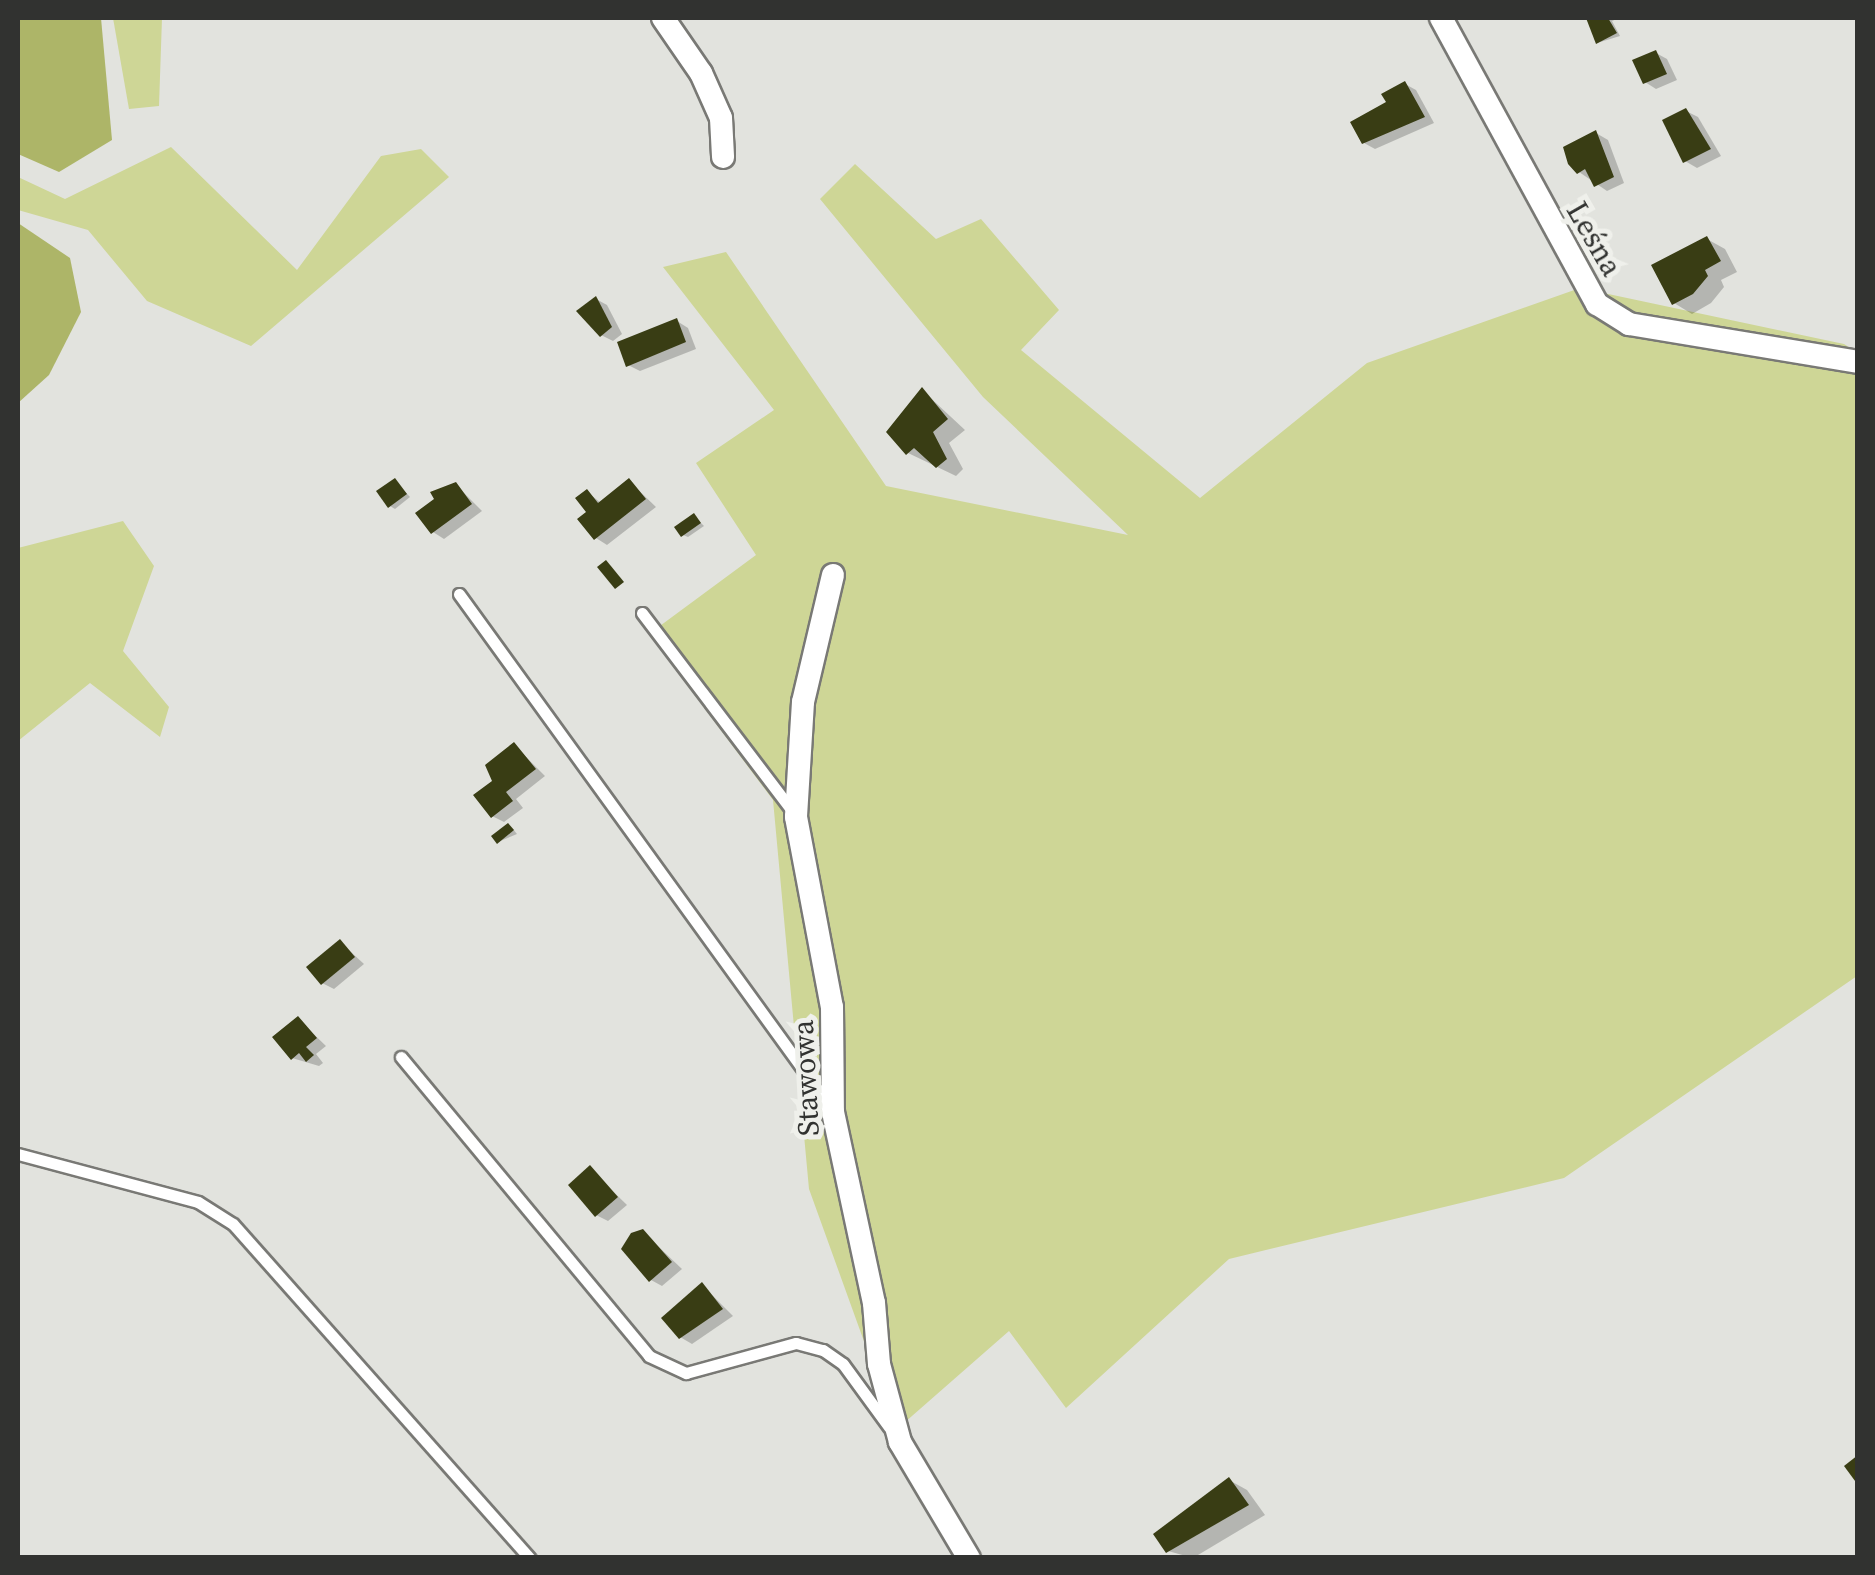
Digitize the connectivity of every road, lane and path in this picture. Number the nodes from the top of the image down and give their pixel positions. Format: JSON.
{"nodes":[{"id":1,"x":663,"y":18,"type":"edge"},
{"id":2,"x":1442,"y":18,"type":"edge"},
{"id":3,"x":724,"y":157,"type":"dead end"},
{"id":4,"x":1858,"y":362,"type":"edge"},
{"id":5,"x":833,"y":575,"type":"dead end"},
{"id":6,"x":458,"y":594,"type":"dead end"},
{"id":7,"x":642,"y":613,"type":"dead end"},
{"id":8,"x":796,"y":816,"type":"junction"},
{"id":9,"x":401,"y":1056,"type":"dead end"},
{"id":10,"x":833,"y":1112,"type":"junction"},
{"id":11,"x":18,"y":1154,"type":"edge"},
{"id":12,"x":900,"y":1442,"type":"junction"},
{"id":13,"x":530,"y":1558,"type":"edge"},
{"id":14,"x":969,"y":1558,"type":"edge"}],
"edges":[{"from":1,"to":3,"type":"street"},
{"from":2,"to":4,"type":"street","name":"Leśna"},
{"from":5,"to":8,"type":"street","name":"Stawowa"},
{"from":6,"to":10,"type":"lane"},
{"from":7,"to":8,"type":"lane"},
{"from":8,"to":10,"type":"street","name":"Stawowa"},
{"from":9,"to":12,"type":"lane"},
{"from":10,"to":12,"type":"street","name":"Stawowa"},
{"from":11,"to":13,"type":"lane"},
{"from":12,"to":14,"type":"street","name":"Stawowa"}]}
